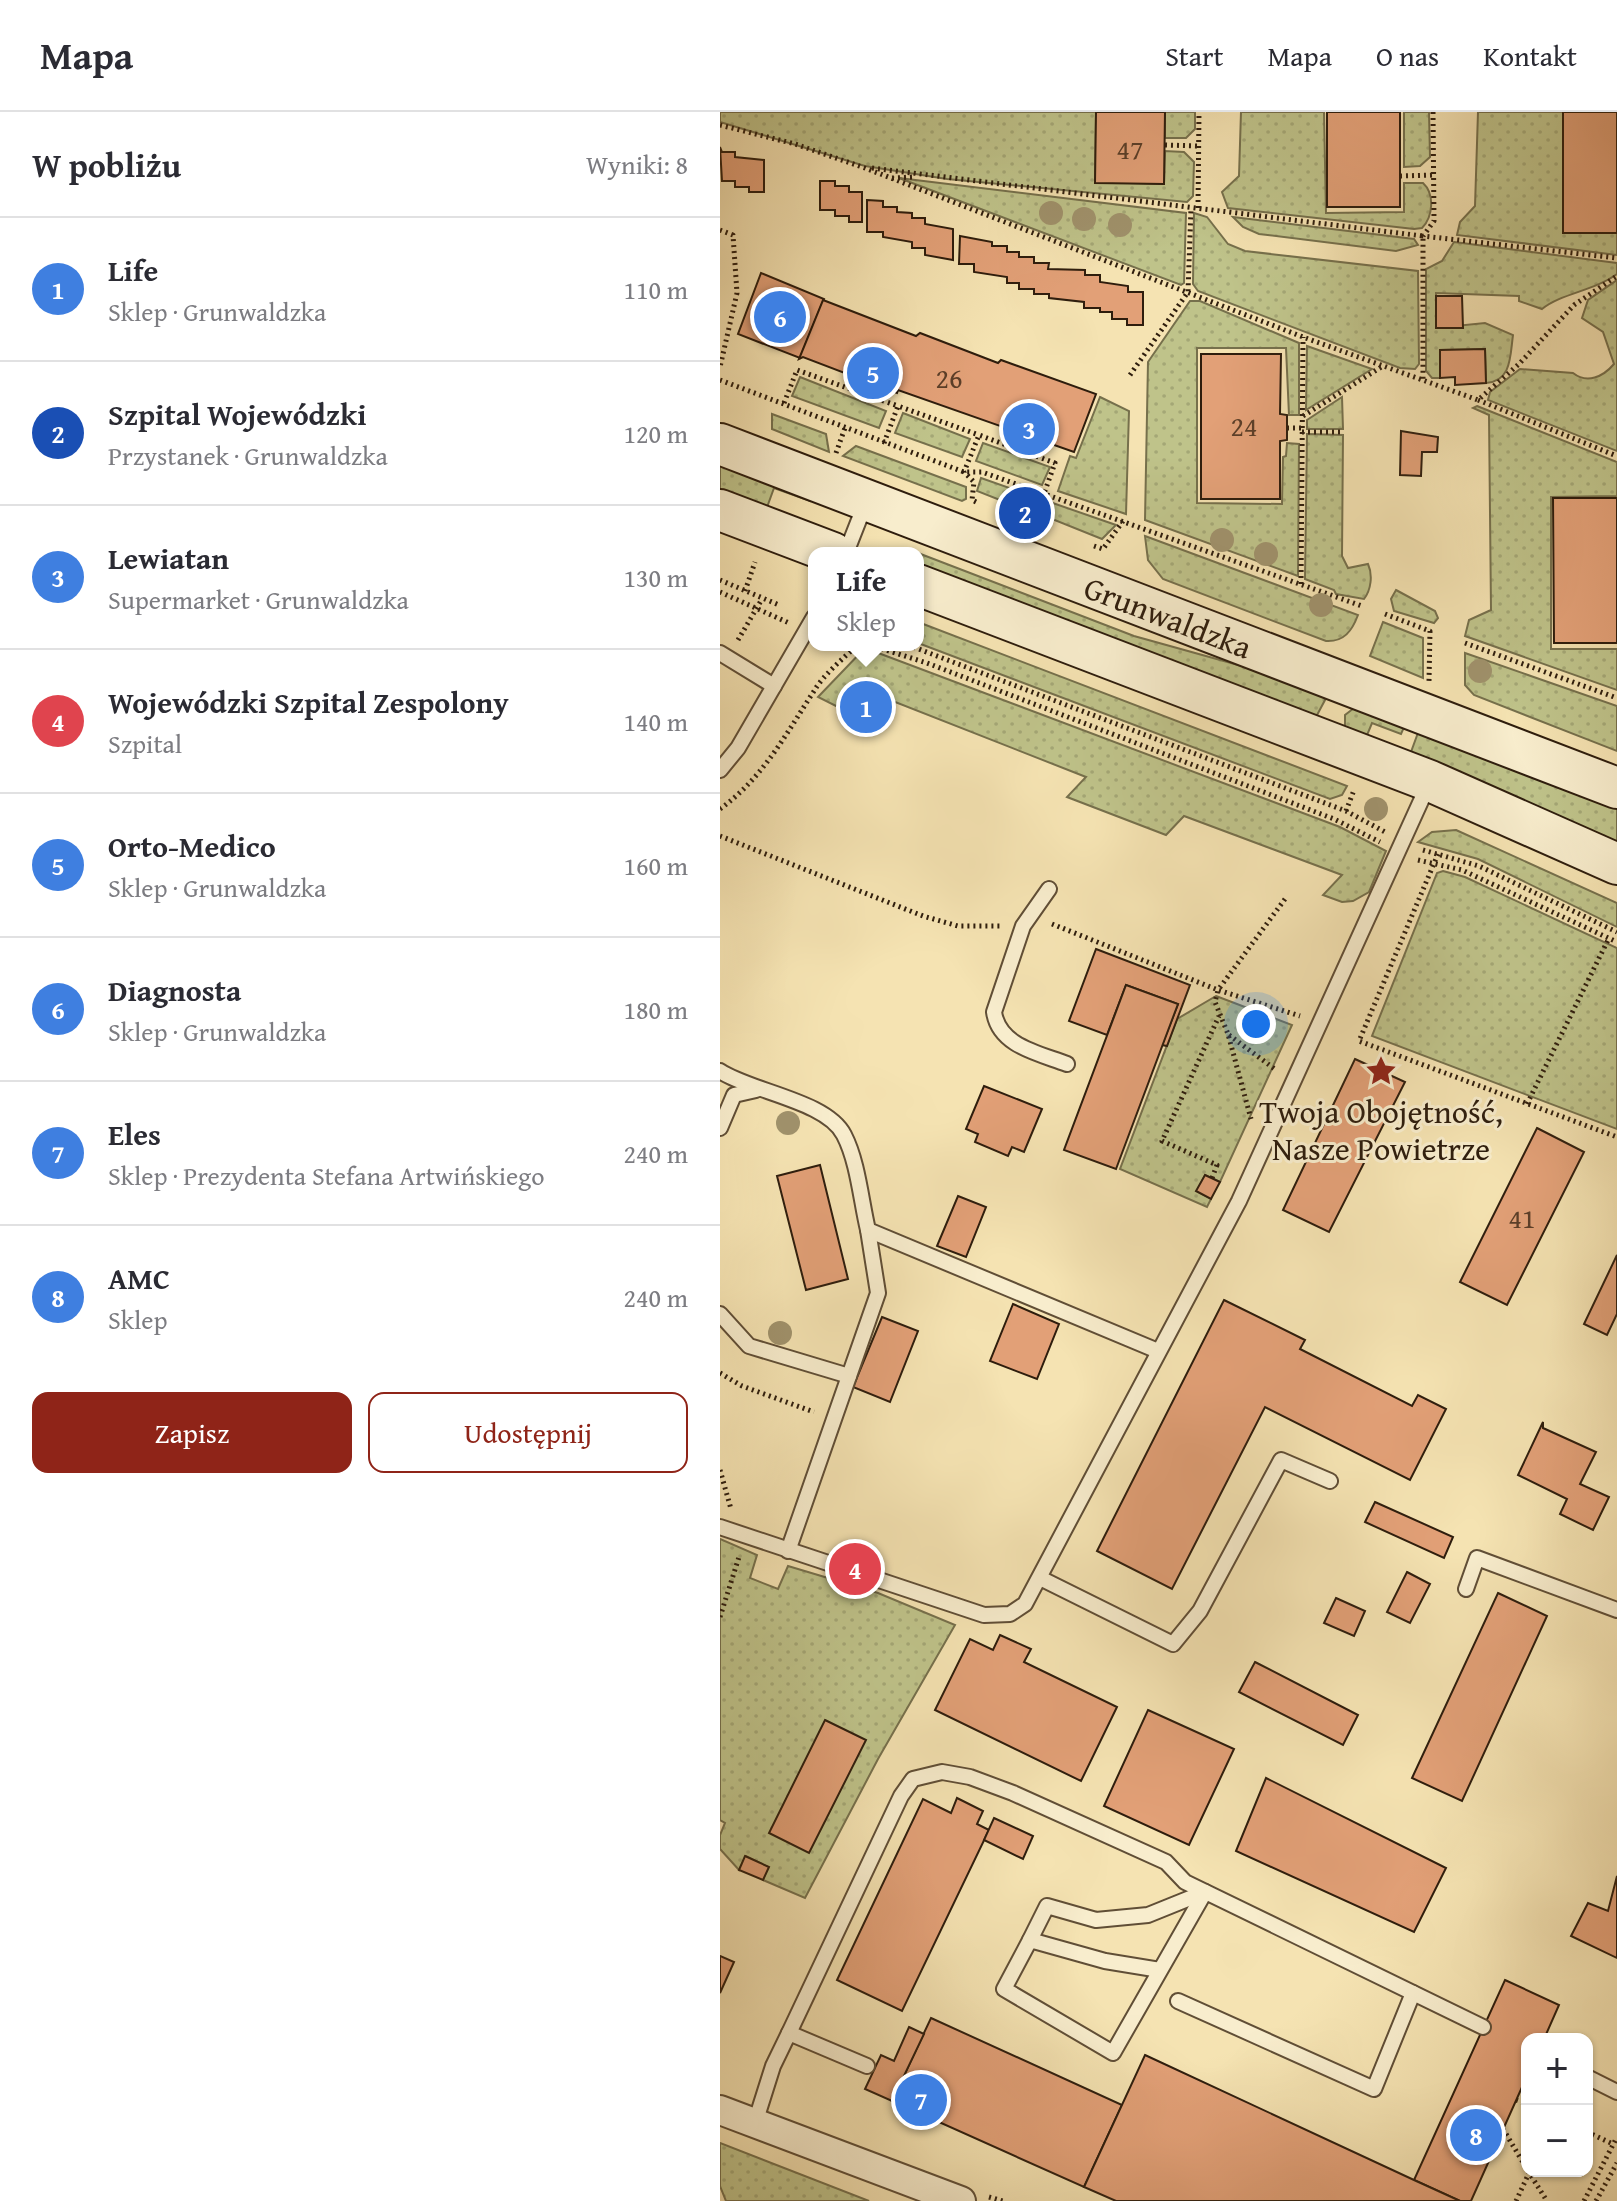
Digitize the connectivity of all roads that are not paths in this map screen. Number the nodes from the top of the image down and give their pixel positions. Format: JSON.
{"nodes":[{"id":1,"x":720,"y":444,"type":"edge"},
{"id":2,"x":866,"y":502,"type":"junction"},
{"id":3,"x":720,"y":510,"type":"edge"},
{"id":4,"x":817,"y":547,"type":"edge"},
{"id":5,"x":848,"y":547,"type":"edge"},
{"id":6,"x":924,"y":587,"type":"edge"},
{"id":7,"x":808,"y":627,"type":"edge"},
{"id":8,"x":724,"y":655,"type":"edge"},
{"id":9,"x":1345,"y":685,"type":"junction"},
{"id":10,"x":774,"y":686,"type":"junction"},
{"id":11,"x":1322,"y":741,"type":"junction"},
{"id":12,"x":720,"y":770,"type":"edge"},
{"id":13,"x":1430,"y":781,"type":"junction"},
{"id":14,"x":1617,"y":788,"type":"edge"},
{"id":15,"x":1617,"y":864,"type":"edge"},
{"id":16,"x":1049,"y":889,"type":"dead end"},
{"id":17,"x":1067,"y":1064,"type":"dead end"},
{"id":18,"x":720,"y":1071,"type":"edge"},
{"id":19,"x":760,"y":1090,"type":"junction"},
{"id":20,"x":720,"y":1128,"type":"edge"},
{"id":21,"x":868,"y":1230,"type":"junction"},
{"id":22,"x":720,"y":1314,"type":"edge"},
{"id":23,"x":1158,"y":1351,"type":"junction"},
{"id":24,"x":849,"y":1376,"type":"junction"},
{"id":25,"x":1330,"y":1481,"type":"dead end"},
{"id":26,"x":720,"y":1527,"type":"edge"},
{"id":27,"x":788,"y":1551,"type":"junction"},
{"id":28,"x":1042,"y":1579,"type":"junction"},
{"id":29,"x":1466,"y":1589,"type":"dead end"},
{"id":30,"x":1617,"y":1610,"type":"edge"},
{"id":31,"x":1205,"y":1892,"type":"junction"},
{"id":32,"x":1030,"y":1940,"type":"junction"},
{"id":33,"x":1160,"y":1970,"type":"junction"},
{"id":34,"x":1413,"y":1993,"type":"junction"},
{"id":35,"x":1178,"y":2001,"type":"dead end"},
{"id":36,"x":1483,"y":2027,"type":"dead end"},
{"id":37,"x":789,"y":2033,"type":"junction"},
{"id":38,"x":867,"y":2066,"type":"dead end"},
{"id":39,"x":1593,"y":2080,"type":"edge"},
{"id":40,"x":1617,"y":2092,"type":"edge"},
{"id":41,"x":720,"y":2110,"type":"edge"},
{"id":42,"x":755,"y":2123,"type":"junction"},
{"id":43,"x":961,"y":2201,"type":"edge"}],
"edges":[{"from":1,"to":2,"type":"main road","name":"Grunwaldzka"},
{"from":2,"to":5,"type":"lane"},
{"from":2,"to":9,"type":"main road","name":"Grunwaldzka"},
{"from":3,"to":4,"type":"main road"},
{"from":6,"to":11,"type":"main road","name":"Grunwaldzka"},
{"from":7,"to":10,"type":"lane"},
{"from":8,"to":10,"type":"lane"},
{"from":9,"to":11,"type":"main road"},
{"from":9,"to":14,"type":"main road","name":"Grunwaldzka"},
{"from":10,"to":12,"type":"lane"},
{"from":11,"to":13,"type":"main road","name":"Grunwaldzka"},
{"from":13,"to":15,"type":"main road","name":"Grunwaldzka"},
{"from":13,"to":23,"type":"lane"},
{"from":16,"to":17,"type":"lane"},
{"from":18,"to":19,"type":"lane"},
{"from":19,"to":20,"type":"lane"},
{"from":19,"to":21,"type":"lane"},
{"from":21,"to":23,"type":"lane"},
{"from":21,"to":24,"type":"lane"},
{"from":22,"to":24,"type":"lane"},
{"from":23,"to":28,"type":"lane"},
{"from":24,"to":27,"type":"lane"},
{"from":25,"to":28,"type":"lane"},
{"from":26,"to":27,"type":"lane"},
{"from":27,"to":28,"type":"lane"},
{"from":29,"to":30,"type":"lane"},
{"from":31,"to":32,"type":"lane"},
{"from":31,"to":33,"type":"lane"},
{"from":31,"to":34,"type":"lane"},
{"from":31,"to":37,"type":"lane"},
{"from":32,"to":33,"type":"lane"},
{"from":32,"to":33,"type":"lane"},
{"from":34,"to":35,"type":"lane"},
{"from":34,"to":36,"type":"lane"},
{"from":37,"to":38,"type":"lane"},
{"from":37,"to":42,"type":"lane"},
{"from":39,"to":40,"type":"lane"},
{"from":41,"to":42,"type":"street"},
{"from":42,"to":43,"type":"street"}]}
